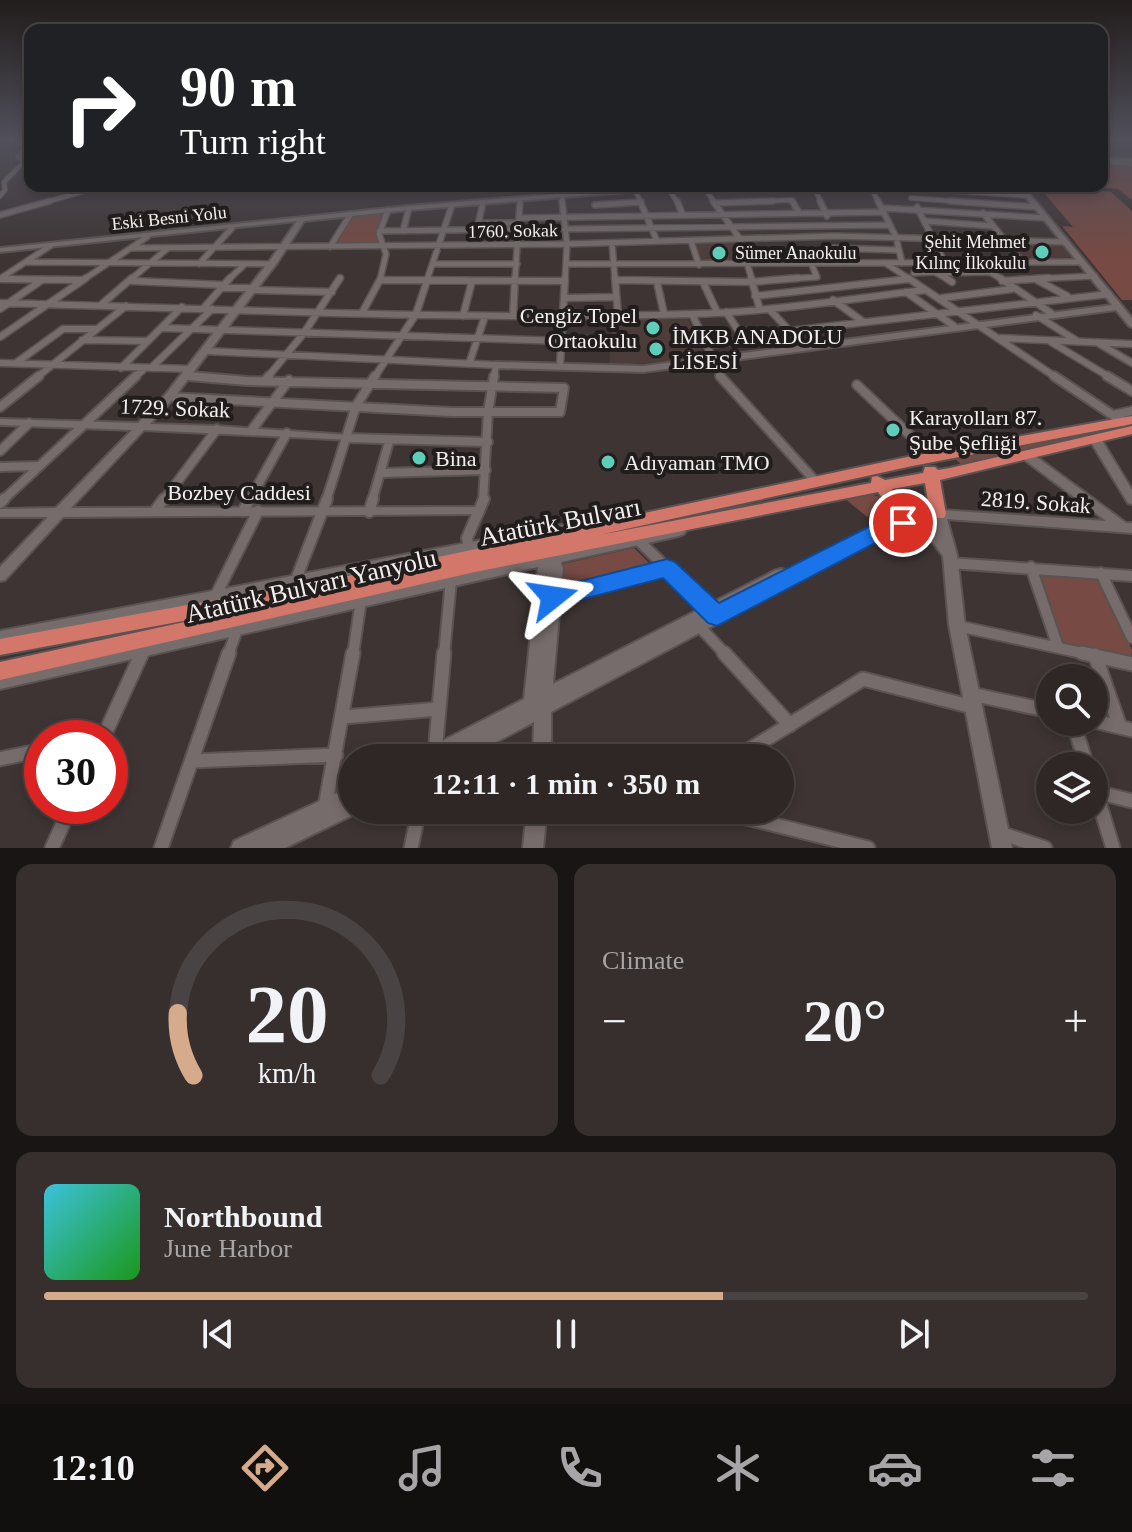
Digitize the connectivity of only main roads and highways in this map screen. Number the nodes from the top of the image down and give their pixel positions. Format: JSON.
{"nodes":[{"id":1,"x":612,"y":192,"type":"edge"},
{"id":2,"x":1025,"y":192,"type":"edge"},
{"id":3,"x":301,"y":221,"type":"junction"},
{"id":4,"x":0,"y":250,"type":"edge"},
{"id":5,"x":1109,"y":294,"type":"junction"},
{"id":6,"x":1118,"y":307,"type":"junction"},
{"id":7,"x":1132,"y":313,"type":"edge"},
{"id":8,"x":1132,"y":324,"type":"edge"},
{"id":9,"x":496,"y":365,"type":"road end"},
{"id":10,"x":1127,"y":420,"type":"edge"},
{"id":11,"x":0,"y":422,"type":"edge"},
{"id":12,"x":139,"y":426,"type":"junction"},
{"id":13,"x":348,"y":438,"type":"road end"},
{"id":14,"x":1095,"y":439,"type":"junction"},
{"id":15,"x":1026,"y":455,"type":"junction"},
{"id":16,"x":912,"y":461,"type":"junction"},
{"id":17,"x":873,"y":470,"type":"junction"},
{"id":18,"x":932,"y":477,"type":"junction"},
{"id":19,"x":1128,"y":486,"type":"edge"},
{"id":20,"x":881,"y":487,"type":"junction"},
{"id":21,"x":1132,"y":500,"type":"edge"},
{"id":22,"x":768,"y":501,"type":"junction"},
{"id":23,"x":478,"y":511,"type":"road end"},
{"id":24,"x":60,"y":512,"type":"junction"},
{"id":25,"x":0,"y":513,"type":"edge"},
{"id":26,"x":903,"y":513,"type":"junction"},
{"id":27,"x":939,"y":516,"type":"junction"},
{"id":28,"x":917,"y":525,"type":"junction"},
{"id":29,"x":1127,"y":527,"type":"edge"},
{"id":30,"x":636,"y":538,"type":"junction"},
{"id":31,"x":469,"y":552,"type":"junction"},
{"id":32,"x":552,"y":558,"type":"junction"},
{"id":33,"x":950,"y":559,"type":"junction"},
{"id":34,"x":0,"y":576,"type":"edge"},
{"id":35,"x":362,"y":596,"type":"junction"},
{"id":36,"x":713,"y":614,"type":"junction"},
{"id":37,"x":0,"y":637,"type":"edge"},
{"id":38,"x":0,"y":647,"type":"edge"},
{"id":39,"x":0,"y":671,"type":"edge"},
{"id":40,"x":0,"y":682,"type":"edge"},
{"id":41,"x":540,"y":702,"type":"junction"},
{"id":42,"x":461,"y":744,"type":"edge"},
{"id":43,"x":542,"y":744,"type":"edge"},
{"id":44,"x":338,"y":802,"type":"edge"},
{"id":45,"x":338,"y":812,"type":"edge"},
{"id":46,"x":536,"y":824,"type":"edge"},
{"id":47,"x":1000,"y":840,"type":"edge"},
{"id":48,"x":241,"y":848,"type":"edge"},
{"id":49,"x":264,"y":848,"type":"edge"},
{"id":50,"x":533,"y":848,"type":"edge"}],
"edges":[{"from":1,"to":3,"type":"main road","name":"Eski Besni Yolu"},
{"from":2,"to":5,"type":"main road"},
{"from":3,"to":4,"type":"main road","name":"Eski Besni Yolu"},
{"from":3,"to":12,"type":"main road"},
{"from":5,"to":6,"type":"main road"},
{"from":5,"to":7,"type":"main road"},
{"from":6,"to":8,"type":"main road"},
{"from":6,"to":9,"type":"main road"},
{"from":10,"to":14,"type":"highway","name":"Atatürk Bulvarı"},
{"from":10,"to":16,"type":"highway","name":"Atatürk Bulvarı"},
{"from":11,"to":12,"type":"main road","name":"1729. Sokak"},
{"from":12,"to":13,"type":"main road","name":"1729. Sokak"},
{"from":12,"to":24,"type":"main road"},
{"from":14,"to":15,"type":"highway","name":"Atatürk Bulvarı"},
{"from":14,"to":19,"type":"main road"},
{"from":15,"to":18,"type":"highway","name":"Atatürk Bulvarı"},
{"from":15,"to":29,"type":"main road"},
{"from":16,"to":17,"type":"highway","name":"Atatürk Bulvarı"},
{"from":16,"to":18,"type":"highway"},
{"from":17,"to":20,"type":"highway"},
{"from":17,"to":22,"type":"highway","name":"Atatürk Bulvarı"},
{"from":18,"to":20,"type":"highway","name":"Atatürk Bulvarı"},
{"from":18,"to":27,"type":"highway"},
{"from":19,"to":21,"type":"main road"},
{"from":20,"to":22,"type":"highway","name":"Atatürk Bulvarı"},
{"from":20,"to":26,"type":"highway"},
{"from":22,"to":30,"type":"highway","name":"Atatürk Bulvarı"},
{"from":22,"to":31,"type":"highway","name":"Atatürk Bulvarı"},
{"from":23,"to":24,"type":"main road","name":"Bozbey Caddesi"},
{"from":24,"to":25,"type":"main road","name":"Bozbey Caddesi"},
{"from":24,"to":34,"type":"main road"},
{"from":26,"to":27,"type":"main road","name":"2819. Sokak"},
{"from":26,"to":28,"type":"main road"},
{"from":26,"to":36,"type":"main road"},
{"from":27,"to":28,"type":"main road"},
{"from":27,"to":29,"type":"main road","name":"2819. Sokak"},
{"from":27,"to":33,"type":"main road"},
{"from":28,"to":33,"type":"main road"},
{"from":28,"to":36,"type":"main road"},
{"from":30,"to":32,"type":"main road","name":"Atatürk Bulvarı Yanyolu"},
{"from":30,"to":35,"type":"highway","name":"Atatürk Bulvarı"},
{"from":31,"to":37,"type":"main road","name":"Atatürk Bulvarı Yanyolu"},
{"from":31,"to":38,"type":"highway","name":"Atatürk Bulvarı"},
{"from":32,"to":35,"type":"main road","name":"Atatürk Bulvarı Yanyolu"},
{"from":32,"to":41,"type":"main road"},
{"from":32,"to":41,"type":"main road"},
{"from":33,"to":47,"type":"main road"},
{"from":35,"to":39,"type":"highway","name":"Atatürk Bulvarı"},
{"from":35,"to":40,"type":"main road","name":"Atatürk Bulvarı Yanyolu"},
{"from":36,"to":41,"type":"main road"},
{"from":36,"to":41,"type":"main road"},
{"from":41,"to":42,"type":"main road"},
{"from":41,"to":43,"type":"main road"},
{"from":44,"to":48,"type":"main road"},
{"from":45,"to":49,"type":"main road"},
{"from":46,"to":50,"type":"main road"}]}
